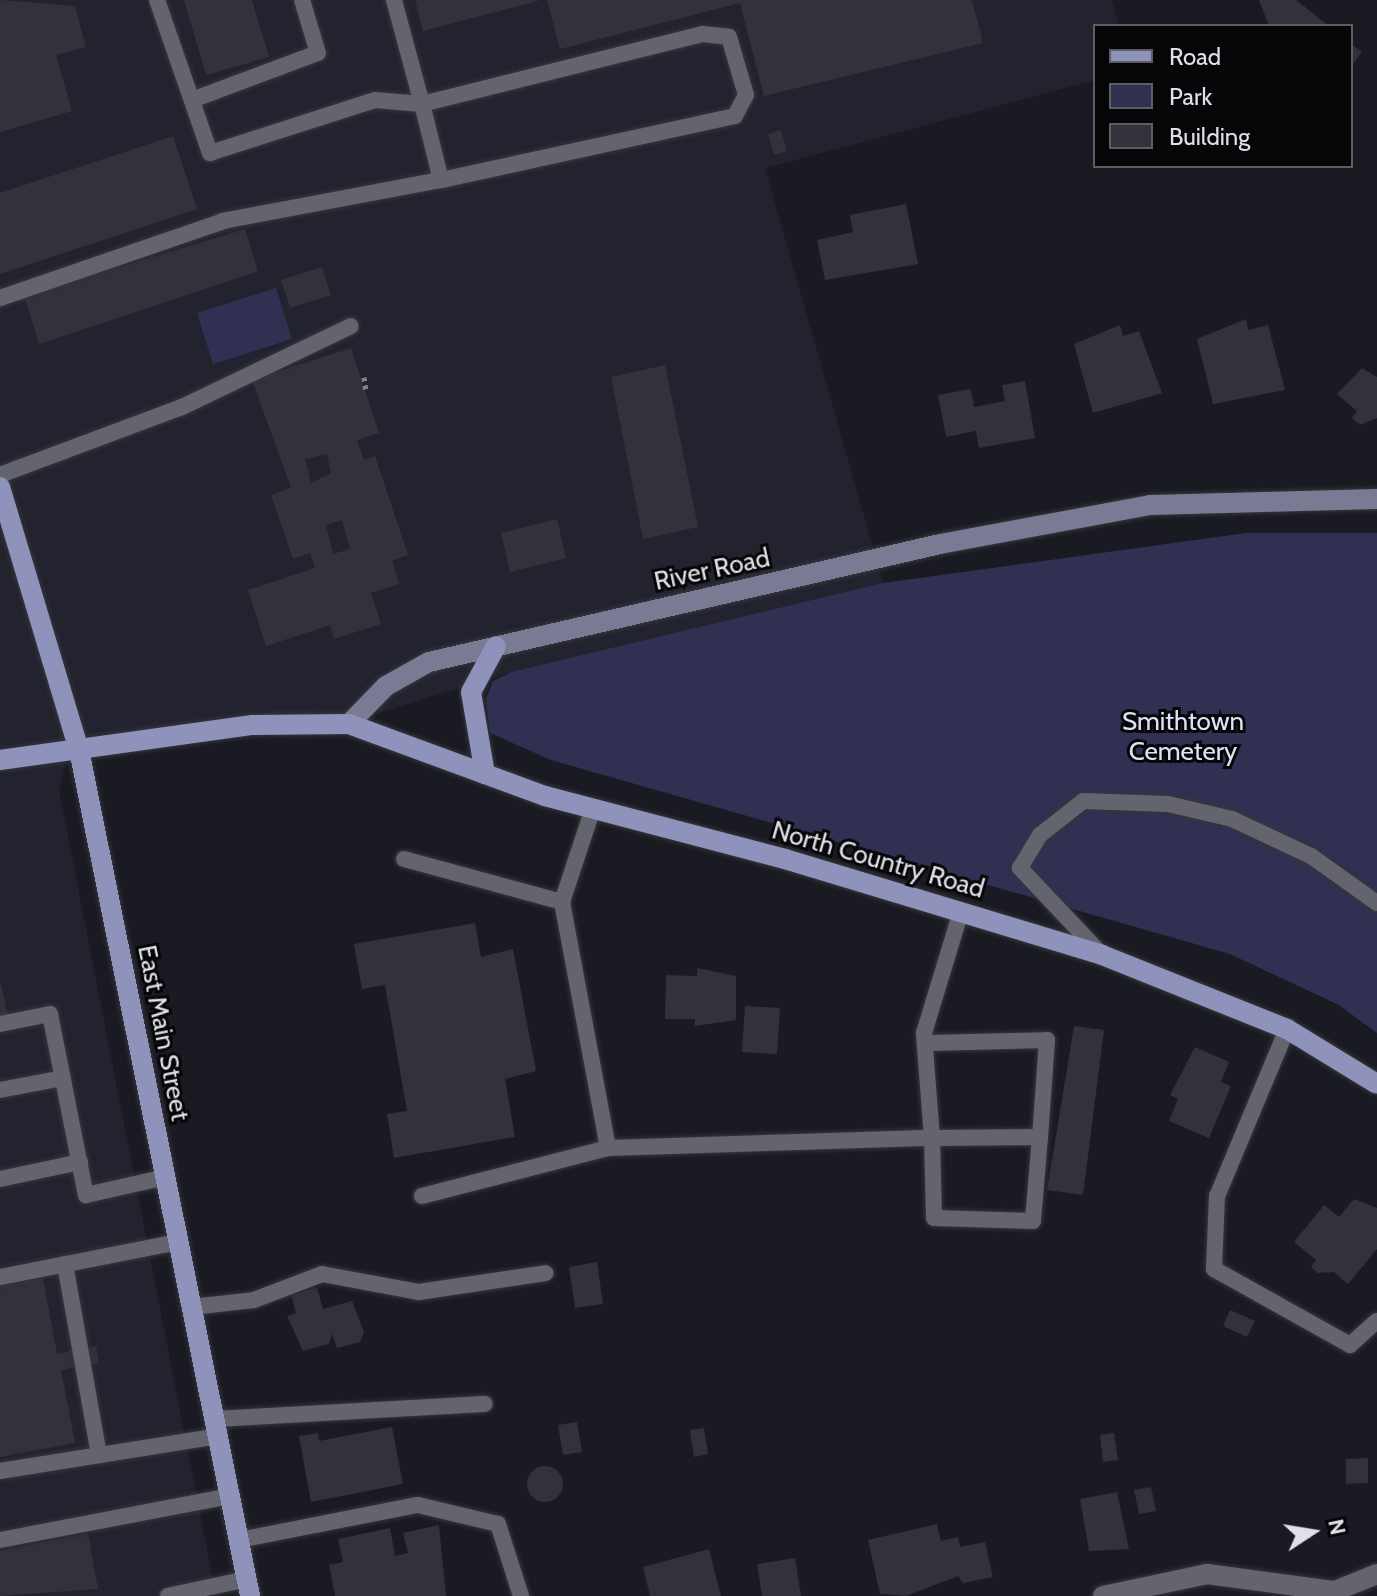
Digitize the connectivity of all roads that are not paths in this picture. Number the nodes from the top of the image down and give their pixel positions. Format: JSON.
{"nodes":[{"id":1,"x":157,"y":0,"type":"edge"},
{"id":2,"x":302,"y":0,"type":"edge"},
{"id":3,"x":394,"y":0,"type":"edge"},
{"id":4,"x":192,"y":100,"type":"junction"},
{"id":5,"x":422,"y":104,"type":"junction"},
{"id":6,"x":441,"y":180,"type":"junction"},
{"id":7,"x":0,"y":298,"type":"edge"},
{"id":8,"x":351,"y":326,"type":"dead end"},
{"id":9,"x":0,"y":475,"type":"edge"},
{"id":10,"x":0,"y":487,"type":"edge"},
{"id":11,"x":1377,"y":499,"type":"edge"},
{"id":12,"x":4,"y":518,"type":"edge"},
{"id":13,"x":496,"y":646,"type":"junction"},
{"id":14,"x":349,"y":724,"type":"junction"},
{"id":15,"x":79,"y":750,"type":"junction"},
{"id":16,"x":0,"y":760,"type":"edge"},
{"id":17,"x":485,"y":774,"type":"junction"},
{"id":18,"x":593,"y":808,"type":"junction"},
{"id":19,"x":404,"y":859,"type":"dead end"},
{"id":20,"x":562,"y":902,"type":"junction"},
{"id":21,"x":1377,"y":903,"type":"edge"},
{"id":22,"x":961,"y":911,"type":"junction"},
{"id":23,"x":1102,"y":955,"type":"junction"},
{"id":24,"x":0,"y":1024,"type":"edge"},
{"id":25,"x":1287,"y":1029,"type":"junction"},
{"id":26,"x":927,"y":1043,"type":"junction"},
{"id":27,"x":63,"y":1078,"type":"junction"},
{"id":28,"x":1377,"y":1084,"type":"edge"},
{"id":29,"x":0,"y":1090,"type":"edge"},
{"id":30,"x":1040,"y":1137,"type":"junction"},
{"id":31,"x":932,"y":1138,"type":"junction"},
{"id":32,"x":608,"y":1148,"type":"junction"},
{"id":33,"x":80,"y":1162,"type":"junction"},
{"id":34,"x":166,"y":1177,"type":"junction"},
{"id":35,"x":0,"y":1179,"type":"edge"},
{"id":36,"x":422,"y":1196,"type":"dead end"},
{"id":37,"x":179,"y":1242,"type":"junction"},
{"id":38,"x":65,"y":1264,"type":"junction"},
{"id":39,"x":546,"y":1273,"type":"dead end"},
{"id":40,"x":0,"y":1277,"type":"edge"},
{"id":41,"x":192,"y":1307,"type":"junction"},
{"id":42,"x":1377,"y":1321,"type":"edge"},
{"id":43,"x":485,"y":1404,"type":"dead end"},
{"id":44,"x":216,"y":1427,"type":"junction"},
{"id":45,"x":99,"y":1455,"type":"junction"},
{"id":46,"x":0,"y":1471,"type":"edge"},
{"id":47,"x":230,"y":1496,"type":"junction"},
{"id":48,"x":0,"y":1540,"type":"edge"},
{"id":49,"x":239,"y":1540,"type":"junction"},
{"id":50,"x":1377,"y":1574,"type":"edge"},
{"id":51,"x":249,"y":1587,"type":"edge"},
{"id":52,"x":168,"y":1596,"type":"edge"},
{"id":53,"x":521,"y":1596,"type":"edge"},
{"id":54,"x":1103,"y":1596,"type":"edge"}],
"edges":[{"from":1,"to":4,"type":"lane"},
{"from":2,"to":4,"type":"lane"},
{"from":3,"to":5,"type":"lane"},
{"from":4,"to":5,"type":"lane"},
{"from":5,"to":6,"type":"lane"},
{"from":5,"to":6,"type":"lane"},
{"from":6,"to":7,"type":"lane"},
{"from":8,"to":9,"type":"lane"},
{"from":10,"to":12,"type":"main road","name":"East Main Street"},
{"from":11,"to":13,"type":"street","name":"River Road"},
{"from":12,"to":15,"type":"main road","name":"East Main Street"},
{"from":13,"to":14,"type":"street","name":"River Road"},
{"from":13,"to":17,"type":"main road"},
{"from":14,"to":15,"type":"main road"},
{"from":14,"to":17,"type":"main road","name":"North Country Road"},
{"from":15,"to":16,"type":"main road"},
{"from":15,"to":34,"type":"main road","name":"East Main Street"},
{"from":17,"to":18,"type":"main road","name":"North Country Road"},
{"from":18,"to":20,"type":"lane"},
{"from":18,"to":22,"type":"main road","name":"North Country Road"},
{"from":19,"to":20,"type":"lane"},
{"from":20,"to":32,"type":"lane"},
{"from":21,"to":23,"type":"lane"},
{"from":22,"to":23,"type":"main road","name":"North Country Road"},
{"from":22,"to":26,"type":"lane"},
{"from":23,"to":25,"type":"main road","name":"North Country Road"},
{"from":24,"to":27,"type":"lane"},
{"from":25,"to":28,"type":"main road","name":"North Country Road"},
{"from":25,"to":42,"type":"lane"},
{"from":26,"to":30,"type":"lane"},
{"from":26,"to":31,"type":"lane"},
{"from":27,"to":29,"type":"lane"},
{"from":27,"to":33,"type":"lane"},
{"from":30,"to":31,"type":"lane"},
{"from":30,"to":31,"type":"lane"},
{"from":31,"to":32,"type":"lane"},
{"from":32,"to":36,"type":"lane"},
{"from":33,"to":34,"type":"lane"},
{"from":33,"to":35,"type":"lane"},
{"from":34,"to":37,"type":"main road","name":"East Main Street"},
{"from":37,"to":38,"type":"lane"},
{"from":37,"to":41,"type":"main road","name":"East Main Street"},
{"from":38,"to":40,"type":"lane"},
{"from":38,"to":45,"type":"lane"},
{"from":39,"to":41,"type":"lane"},
{"from":41,"to":44,"type":"main road","name":"East Main Street"},
{"from":43,"to":44,"type":"lane"},
{"from":44,"to":45,"type":"lane"},
{"from":44,"to":47,"type":"main road","name":"East Main Street"},
{"from":45,"to":46,"type":"lane"},
{"from":47,"to":48,"type":"lane"},
{"from":47,"to":49,"type":"main road","name":"East Main Street"},
{"from":49,"to":51,"type":"main road","name":"East Main Street"},
{"from":49,"to":53,"type":"lane"},
{"from":50,"to":54,"type":"street"},
{"from":51,"to":52,"type":"lane"}]}
